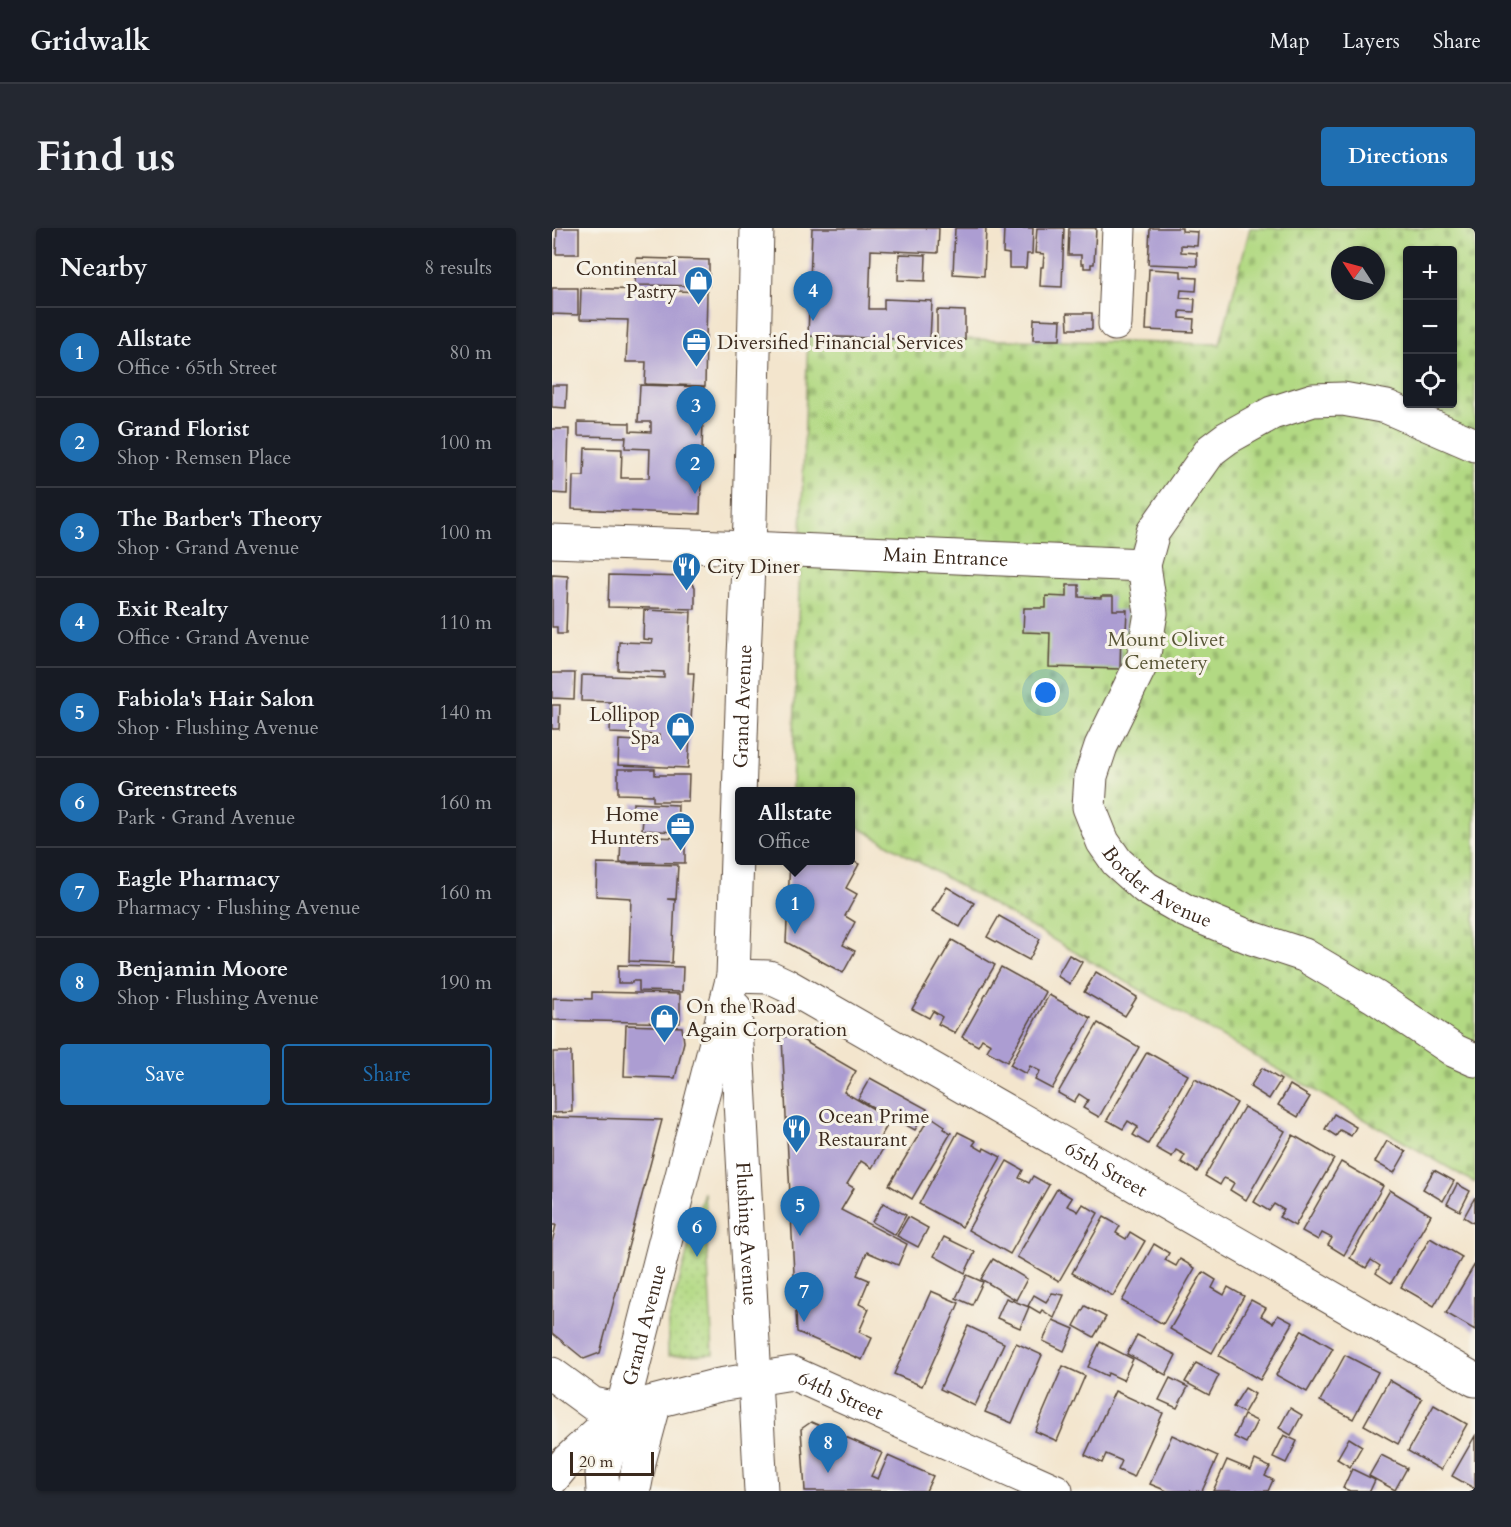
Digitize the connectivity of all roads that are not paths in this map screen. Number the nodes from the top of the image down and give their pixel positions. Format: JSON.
{"nodes":[{"id":1,"x":757,"y":228,"type":"edge"},
{"id":2,"x":1119,"y":228,"type":"edge"},
{"id":3,"x":1115,"y":324,"type":"dead end"},
{"id":4,"x":1475,"y":445,"type":"edge"},
{"id":5,"x":552,"y":541,"type":"edge"},
{"id":6,"x":749,"y":548,"type":"junction"},
{"id":7,"x":1144,"y":565,"type":"junction"},
{"id":8,"x":739,"y":787,"type":"edge"},
{"id":9,"x":737,"y":865,"type":"edge"},
{"id":10,"x":733,"y":976,"type":"junction"},
{"id":11,"x":1475,"y":1060,"type":"edge"},
{"id":12,"x":552,"y":1374,"type":"edge"},
{"id":13,"x":755,"y":1379,"type":"junction"},
{"id":14,"x":1475,"y":1380,"type":"edge"},
{"id":15,"x":655,"y":1402,"type":"junction"},
{"id":16,"x":622,"y":1410,"type":"junction"},
{"id":17,"x":552,"y":1479,"type":"edge"},
{"id":18,"x":603,"y":1491,"type":"edge"},
{"id":19,"x":633,"y":1491,"type":"edge"},
{"id":20,"x":761,"y":1491,"type":"edge"},
{"id":21,"x":1056,"y":1491,"type":"edge"}],
"edges":[{"from":1,"to":6,"type":"main road","name":"Grand Avenue"},
{"from":2,"to":3,"type":"main road"},
{"from":4,"to":7,"type":"main road"},
{"from":5,"to":6,"type":"main road","name":"Main Entrance"},
{"from":6,"to":7,"type":"main road","name":"Main Entrance"},
{"from":6,"to":8,"type":"main road","name":"Grand Avenue"},
{"from":7,"to":11,"type":"main road","name":"Border Avenue"},
{"from":9,"to":10,"type":"main road","name":"Grand Avenue"},
{"from":10,"to":13,"type":"main road","name":"Flushing Avenue"},
{"from":10,"to":14,"type":"main road","name":"65th Street"},
{"from":10,"to":16,"type":"main road","name":"Grand Avenue"},
{"from":12,"to":16,"type":"main road","name":"64th Street"},
{"from":13,"to":15,"type":"main road","name":"64th Street"},
{"from":13,"to":20,"type":"main road","name":"Flushing Avenue"},
{"from":13,"to":21,"type":"main road","name":"64th Street"},
{"from":15,"to":16,"type":"main road","name":"64th Street"},
{"from":15,"to":19,"type":"main road","name":"Grand Avenue"},
{"from":16,"to":17,"type":"main road"},
{"from":16,"to":18,"type":"main road","name":"Grand Avenue"}]}
